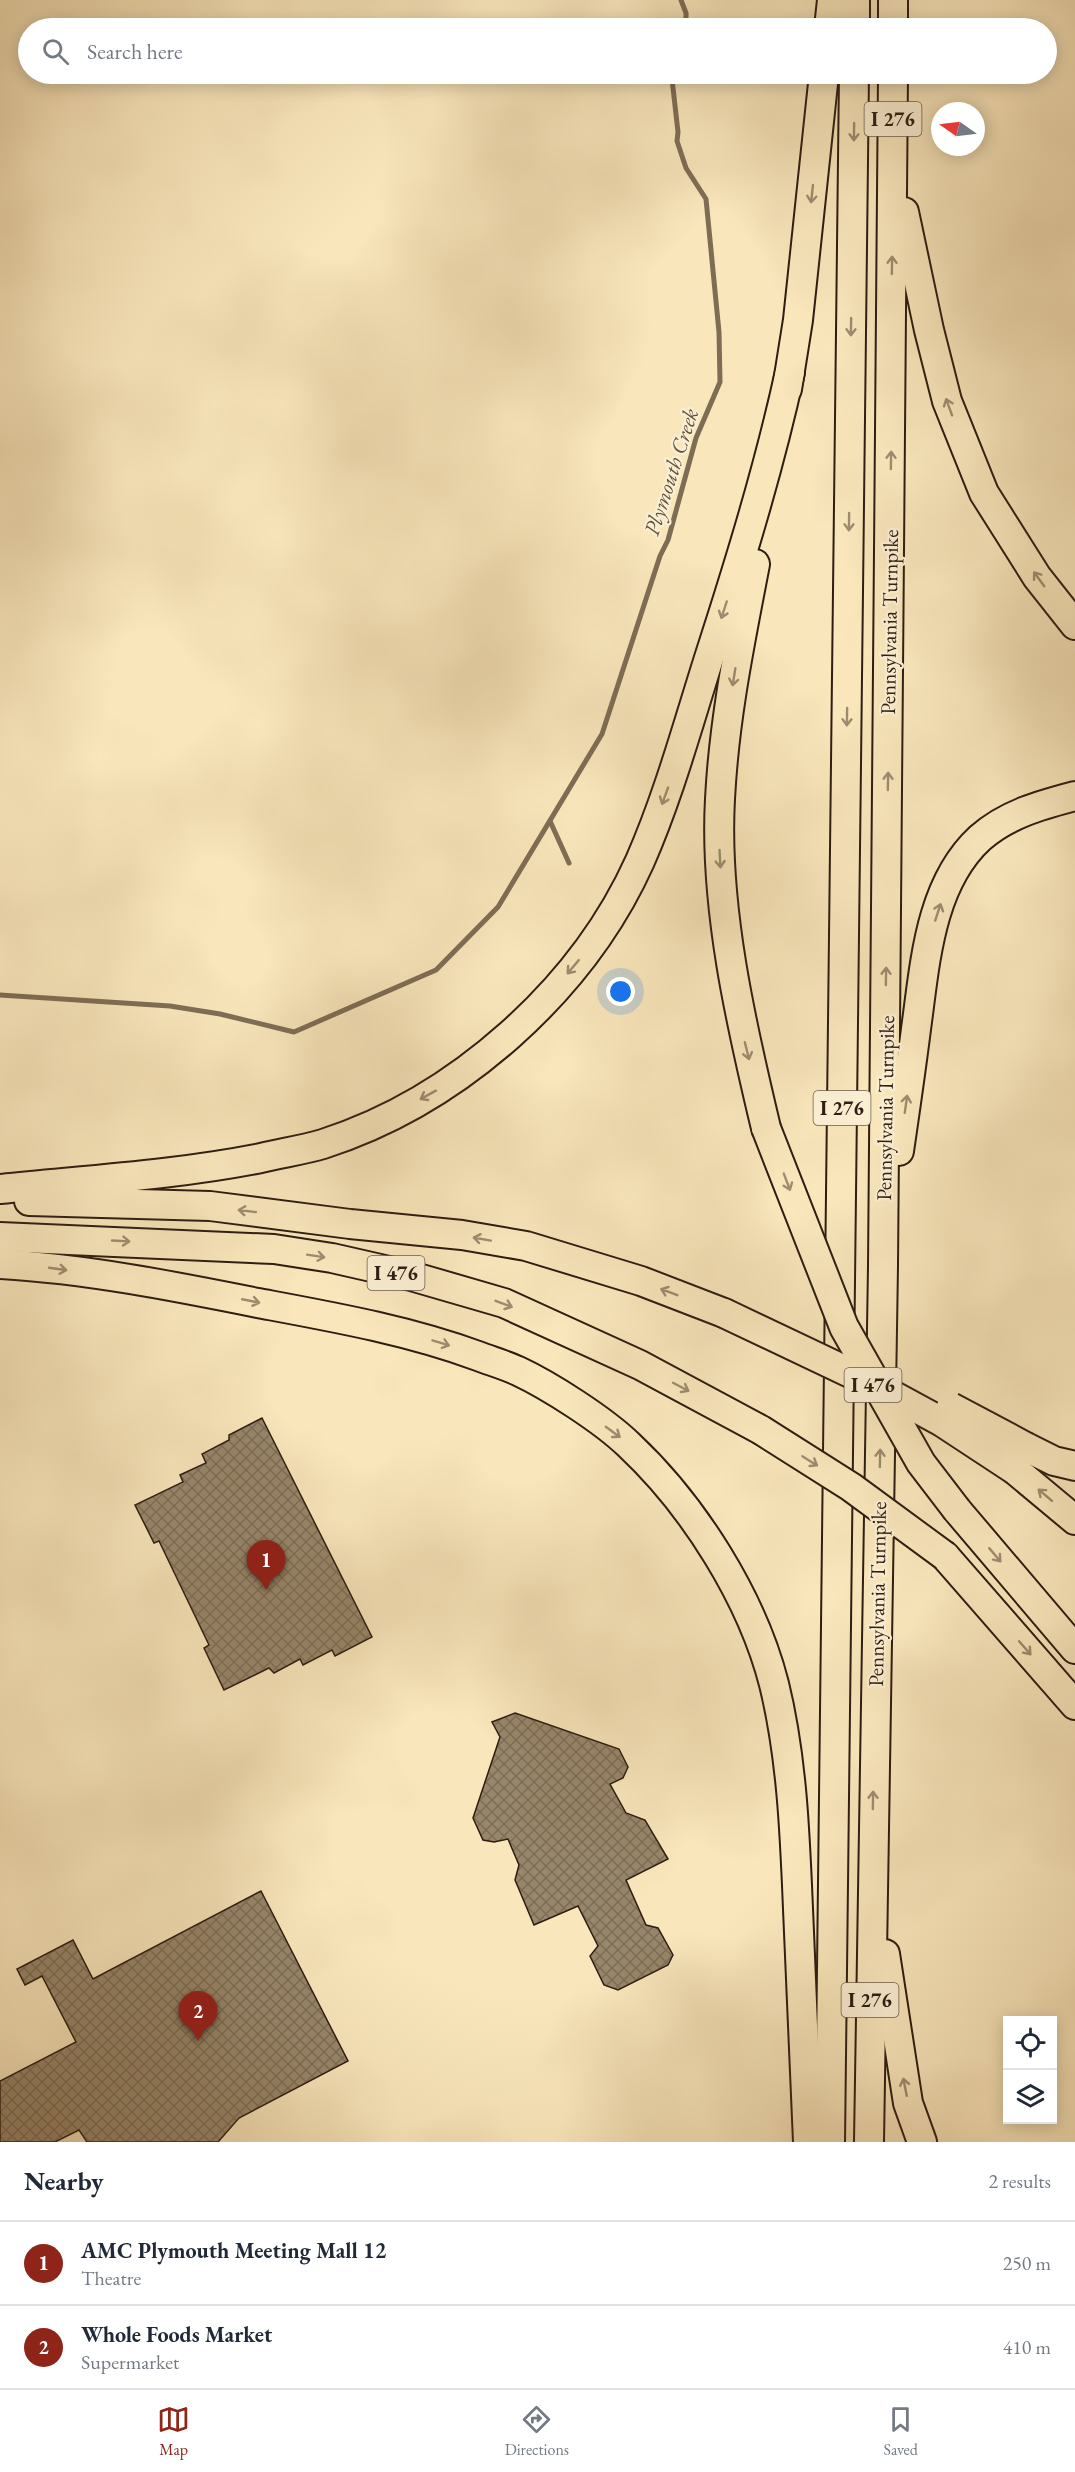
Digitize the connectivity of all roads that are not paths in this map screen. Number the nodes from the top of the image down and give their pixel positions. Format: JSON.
{"nodes":[{"id":1,"x":832,"y":0,"type":"edge"},
{"id":2,"x":855,"y":0,"type":"edge"},
{"id":3,"x":893,"y":0,"type":"edge"},
{"id":4,"x":830,"y":18,"type":"edge"},
{"id":5,"x":855,"y":18,"type":"edge"},
{"id":6,"x":893,"y":18,"type":"edge"},
{"id":7,"x":824,"y":84,"type":"edge"},
{"id":8,"x":854,"y":84,"type":"edge"},
{"id":9,"x":893,"y":84,"type":"edge"},
{"id":10,"x":893,"y":165,"type":"junction"},
{"id":11,"x":790,"y":372,"type":"junction"},
{"id":12,"x":1075,"y":625,"type":"edge"},
{"id":13,"x":1075,"y":796,"type":"edge"},
{"id":14,"x":0,"y":1189,"type":"edge"},
{"id":15,"x":0,"y":1200,"type":"edge"},
{"id":16,"x":0,"y":1237,"type":"edge"},
{"id":17,"x":0,"y":1264,"type":"edge"},
{"id":18,"x":883,"y":1266,"type":"junction"},
{"id":19,"x":1021,"y":1459,"type":"junction"},
{"id":20,"x":1075,"y":1466,"type":"edge"},
{"id":21,"x":1075,"y":1520,"type":"edge"},
{"id":22,"x":945,"y":1556,"type":"junction"},
{"id":23,"x":1075,"y":1649,"type":"edge"},
{"id":24,"x":1075,"y":1659,"type":"edge"},
{"id":25,"x":1075,"y":1705,"type":"edge"},
{"id":26,"x":872,"y":1858,"type":"junction"},
{"id":27,"x":808,"y":2142,"type":"edge"},
{"id":28,"x":830,"y":2142,"type":"edge"},
{"id":29,"x":869,"y":2142,"type":"edge"},
{"id":30,"x":922,"y":2142,"type":"edge"}],
"edges":[{"from":1,"to":4,"type":"highway"},
{"from":2,"to":5,"type":"highway"},
{"from":3,"to":6,"type":"highway"},
{"from":7,"to":11,"type":"highway","one_way":true},
{"from":8,"to":28,"type":"highway","name":"Pennsylvania Turnpike","number":"I 276","one_way":true},
{"from":9,"to":10,"type":"highway","name":"Pennsylvania Turnpike","number":"I 276"},
{"from":12,"to":10,"type":"highway","one_way":true},
{"from":18,"to":10,"type":"highway","name":"Pennsylvania Turnpike","number":"I 276","one_way":true},
{"from":11,"to":14,"type":"highway","one_way":true},
{"from":11,"to":23,"type":"highway","one_way":true,"bridge":true},
{"from":18,"to":13,"type":"highway","one_way":true},
{"from":19,"to":15,"type":"highway","number":"I 476","one_way":true,"bridge":true},
{"from":16,"to":22,"type":"highway","number":"I 476","one_way":true,"bridge":true},
{"from":17,"to":27,"type":"highway","one_way":true},
{"from":26,"to":18,"type":"highway","name":"Pennsylvania Turnpike","number":"I 276","one_way":true},
{"from":19,"to":20,"type":"highway"},
{"from":21,"to":19,"type":"highway","one_way":true},
{"from":22,"to":24,"type":"highway","number":"I 476"},
{"from":22,"to":25,"type":"highway","one_way":true},
{"from":26,"to":29,"type":"highway","name":"Pennsylvania Turnpike","number":"I 276"},
{"from":30,"to":26,"type":"highway","one_way":true}]}
